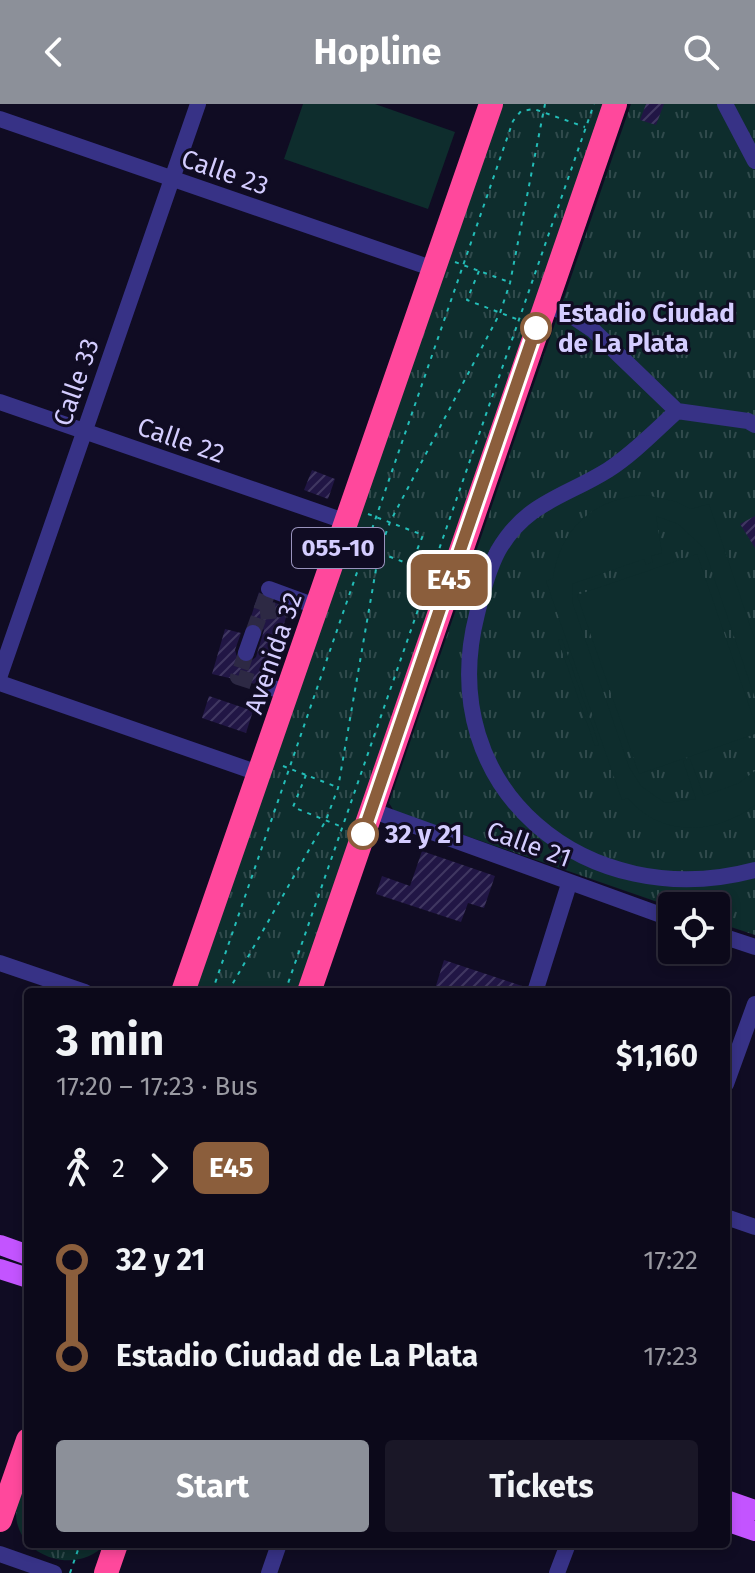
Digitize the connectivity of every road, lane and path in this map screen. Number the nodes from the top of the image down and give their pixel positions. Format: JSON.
{"nodes":[{"id":1,"x":198,"y":104,"type":"edge"},
{"id":2,"x":491,"y":104,"type":"edge"},
{"id":3,"x":545,"y":104,"type":"edge"},
{"id":4,"x":594,"y":104,"type":"edge"},
{"id":5,"x":615,"y":104,"type":"edge"},
{"id":6,"x":725,"y":104,"type":"edge"},
{"id":7,"x":543,"y":112,"type":"junction"},
{"id":8,"x":0,"y":119,"type":"edge"},
{"id":9,"x":585,"y":127,"type":"junction"},
{"id":10,"x":755,"y":161,"type":"edge"},
{"id":11,"x":172,"y":179,"type":"junction"},
{"id":12,"x":437,"y":262,"type":"junction"},
{"id":13,"x":466,"y":266,"type":"junction"},
{"id":14,"x":479,"y":271,"type":"junction"},
{"id":15,"x":510,"y":283,"type":"junction"},
{"id":16,"x":500,"y":313,"type":"junction"},
{"id":17,"x":533,"y":317,"type":"junction"},
{"id":18,"x":0,"y":402,"type":"edge"},
{"id":19,"x":677,"y":411,"type":"junction"},
{"id":20,"x":755,"y":425,"type":"edge"},
{"id":21,"x":84,"y":431,"type":"junction"},
{"id":22,"x":350,"y":515,"type":"junction"},
{"id":23,"x":376,"y":517,"type":"junction"},
{"id":24,"x":390,"y":522,"type":"junction"},
{"id":25,"x":379,"y":552,"type":"junction"},
{"id":26,"x":411,"y":565,"type":"junction"},
{"id":27,"x":440,"y":576,"type":"junction"},
{"id":28,"x":269,"y":589,"type":"dead end"},
{"id":29,"x":318,"y":607,"type":"junction"},
{"id":30,"x":291,"y":609,"type":"tunnel mouth"},
{"id":31,"x":253,"y":633,"type":"tunnel mouth"},
{"id":32,"x":246,"y":653,"type":"tunnel mouth"},
{"id":33,"x":0,"y":675,"type":"edge"},
{"id":34,"x":0,"y":683,"type":"edge"},
{"id":35,"x":264,"y":766,"type":"junction"},
{"id":36,"x":290,"y":769,"type":"junction"},
{"id":37,"x":306,"y":775,"type":"junction"},
{"id":38,"x":338,"y":788,"type":"junction"},
{"id":39,"x":371,"y":810,"type":"junction"},
{"id":40,"x":326,"y":820,"type":"junction"},
{"id":41,"x":353,"y":831,"type":"junction"},
{"id":42,"x":755,"y":870,"type":"edge"},
{"id":43,"x":569,"y":884,"type":"junction"},
{"id":44,"x":658,"y":914,"type":"edge"},
{"id":45,"x":730,"y":939,"type":"edge"},
{"id":46,"x":755,"y":947,"type":"edge"},
{"id":47,"x":0,"y":963,"type":"edge"},
{"id":48,"x":73,"y":988,"type":"edge"},
{"id":49,"x":184,"y":988,"type":"edge"},
{"id":50,"x":213,"y":988,"type":"edge"},
{"id":51,"x":230,"y":988,"type":"edge"},
{"id":52,"x":287,"y":988,"type":"edge"},
{"id":53,"x":310,"y":988,"type":"edge"},
{"id":54,"x":536,"y":988,"type":"edge"},
{"id":55,"x":755,"y":1004,"type":"edge"},
{"id":56,"x":730,"y":1073,"type":"edge"},
{"id":57,"x":730,"y":1218,"type":"edge"},
{"id":58,"x":755,"y":1227,"type":"edge"},
{"id":59,"x":0,"y":1245,"type":"edge"},
{"id":60,"x":24,"y":1254,"type":"edge"},
{"id":61,"x":0,"y":1269,"type":"edge"},
{"id":62,"x":24,"y":1277,"type":"edge"},
{"id":63,"x":24,"y":1451,"type":"edge"},
{"id":64,"x":730,"y":1501,"type":"edge"},
{"id":65,"x":755,"y":1510,"type":"edge"},
{"id":66,"x":0,"y":1520,"type":"edge"},
{"id":67,"x":730,"y":1522,"type":"edge"},
{"id":68,"x":755,"y":1531,"type":"edge"},
{"id":69,"x":79,"y":1548,"type":"edge"},
{"id":70,"x":115,"y":1548,"type":"edge"},
{"id":71,"x":278,"y":1548,"type":"edge"},
{"id":72,"x":566,"y":1548,"type":"edge"},
{"id":73,"x":0,"y":1554,"type":"edge"},
{"id":74,"x":54,"y":1573,"type":"edge"},
{"id":75,"x":70,"y":1573,"type":"edge"},
{"id":76,"x":106,"y":1573,"type":"edge"},
{"id":77,"x":269,"y":1573,"type":"edge"},
{"id":78,"x":557,"y":1573,"type":"edge"}],
"edges":[{"from":1,"to":11,"type":"street","name":"Calle 33"},
{"from":2,"to":12,"type":"highway","name":"Avenida 32","number":"055-10"},
{"from":3,"to":7,"type":"path"},
{"from":4,"to":9,"type":"path"},
{"from":5,"to":17,"type":"highway"},
{"from":6,"to":10,"type":"street"},
{"from":7,"to":9,"type":"path"},
{"from":7,"to":13,"type":"path"},
{"from":7,"to":15,"type":"path"},
{"from":8,"to":11,"type":"street","name":"Calle 23"},
{"from":9,"to":17,"type":"path"},
{"from":11,"to":12,"type":"street","name":"Calle 23"},
{"from":11,"to":21,"type":"street","name":"Calle 33"},
{"from":12,"to":13,"type":"path"},
{"from":12,"to":22,"type":"highway","name":"Avenida 32","number":"055-10"},
{"from":13,"to":14,"type":"path"},
{"from":13,"to":23,"type":"path"},
{"from":14,"to":15,"type":"path"},
{"from":14,"to":16,"type":"path"},
{"from":15,"to":16,"type":"path"},
{"from":16,"to":17,"type":"path"},
{"from":16,"to":24,"type":"path"},
{"from":17,"to":19,"type":"street"},
{"from":17,"to":27,"type":"highway"},
{"from":17,"to":27,"type":"path"},
{"from":18,"to":21,"type":"street","name":"Calle 22"},
{"from":19,"to":20,"type":"street"},
{"from":19,"to":42,"type":"street"},
{"from":21,"to":22,"type":"street","name":"Calle 22"},
{"from":21,"to":33,"type":"street","name":"Calle 33"},
{"from":22,"to":23,"type":"path"},
{"from":22,"to":29,"type":"highway","name":"Avenida 32","number":"055-10"},
{"from":23,"to":24,"type":"path"},
{"from":23,"to":36,"type":"path"},
{"from":24,"to":25,"type":"path"},
{"from":24,"to":26,"type":"path"},
{"from":25,"to":26,"type":"path"},
{"from":25,"to":38,"type":"path"},
{"from":26,"to":27,"type":"path"},
{"from":27,"to":39,"type":"highway"},
{"from":27,"to":41,"type":"path"},
{"from":28,"to":29,"type":"street"},
{"from":29,"to":30,"type":"street"},
{"from":29,"to":35,"type":"highway","name":"Avenida 32","number":"055-10"},
{"from":31,"to":32,"type":"street"},
{"from":34,"to":35,"type":"street"},
{"from":35,"to":36,"type":"path"},
{"from":35,"to":49,"type":"highway","name":"Avenida 32","number":"055-10"},
{"from":36,"to":37,"type":"path"},
{"from":36,"to":50,"type":"path"},
{"from":37,"to":38,"type":"path"},
{"from":37,"to":40,"type":"path"},
{"from":38,"to":40,"type":"path"},
{"from":39,"to":41,"type":"highway"},
{"from":39,"to":43,"type":"street","name":"Calle 21"},
{"from":40,"to":41,"type":"path"},
{"from":40,"to":51,"type":"path"},
{"from":41,"to":52,"type":"path"},
{"from":41,"to":53,"type":"highway"},
{"from":43,"to":44,"type":"street","name":"Calle 21"},
{"from":43,"to":54,"type":"street"},
{"from":45,"to":46,"type":"street"},
{"from":47,"to":48,"type":"street"},
{"from":55,"to":56,"type":"street"},
{"from":57,"to":58,"type":"street"},
{"from":59,"to":60,"type":"main road"},
{"from":61,"to":62,"type":"main road"},
{"from":63,"to":66,"type":"highway"},
{"from":64,"to":65,"type":"main road"},
{"from":67,"to":68,"type":"main road"},
{"from":69,"to":75,"type":"path"},
{"from":70,"to":76,"type":"highway"},
{"from":71,"to":77,"type":"street"},
{"from":72,"to":78,"type":"street"},
{"from":73,"to":74,"type":"street"}]}
